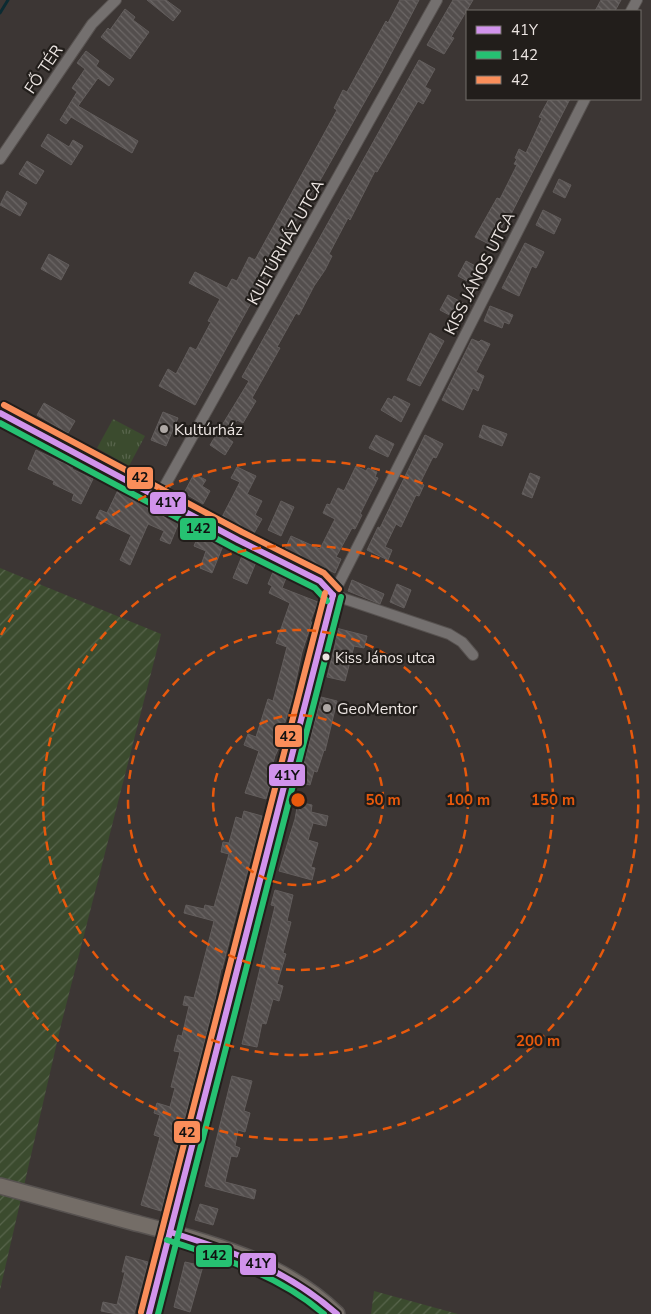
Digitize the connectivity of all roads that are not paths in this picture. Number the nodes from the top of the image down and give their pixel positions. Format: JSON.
{"nodes":[{"id":1,"x":116,"y":0,"type":"edge"},
{"id":2,"x":437,"y":0,"type":"edge"},
{"id":3,"x":584,"y":100,"type":"edge"},
{"id":4,"x":0,"y":160,"type":"edge"},
{"id":5,"x":0,"y":413,"type":"edge"},
{"id":6,"x":158,"y":498,"type":"junction"},
{"id":7,"x":333,"y":595,"type":"junction"},
{"id":8,"x":474,"y":655,"type":"dead end"},
{"id":9,"x":0,"y":1186,"type":"edge"},
{"id":10,"x":170,"y":1232,"type":"junction"},
{"id":11,"x":149,"y":1314,"type":"edge"},
{"id":12,"x":337,"y":1314,"type":"edge"}],
"edges":[{"from":1,"to":4,"type":"street","name":"FŐ TÉR"},
{"from":2,"to":6,"type":"street","name":"KULTÚRHÁZ UTCA"},
{"from":3,"to":7,"type":"street","name":"KISS JÁNOS UTCA"},
{"from":5,"to":6,"type":"street"},
{"from":6,"to":7,"type":"street"},
{"from":7,"to":8,"type":"street"},
{"from":7,"to":10,"type":"street","name":"KISS JÁNOS UTCA"},
{"from":9,"to":10,"type":"main road"},
{"from":10,"to":11,"type":"street"},
{"from":10,"to":12,"type":"main road"}]}
